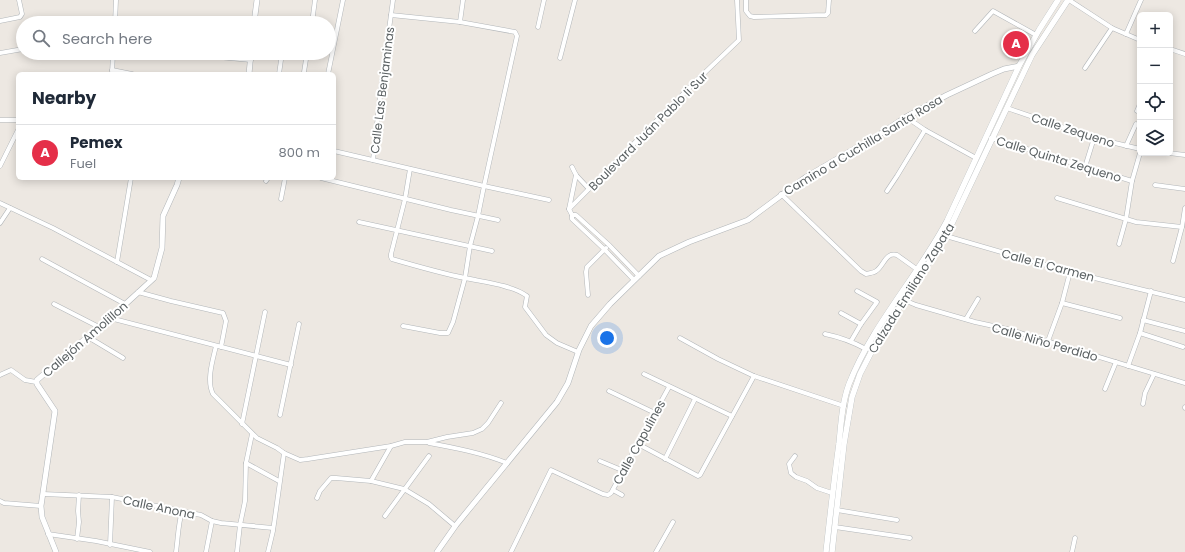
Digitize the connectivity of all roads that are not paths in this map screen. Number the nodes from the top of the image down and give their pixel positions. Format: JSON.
{"nodes":[{"id":1,"x":19,"y":0,"type":"edge"},
{"id":2,"x":116,"y":0,"type":"edge"},
{"id":3,"x":257,"y":0,"type":"edge"},
{"id":4,"x":315,"y":0,"type":"edge"},
{"id":5,"x":343,"y":0,"type":"edge"},
{"id":6,"x":393,"y":0,"type":"edge"},
{"id":7,"x":463,"y":0,"type":"edge"},
{"id":8,"x":544,"y":0,"type":"edge"},
{"id":9,"x":575,"y":0,"type":"edge"},
{"id":10,"x":737,"y":0,"type":"edge"},
{"id":11,"x":746,"y":0,"type":"edge"},
{"id":12,"x":829,"y":0,"type":"edge"},
{"id":13,"x":1058,"y":0,"type":"edge"},
{"id":14,"x":1068,"y":0,"type":"edge"},
{"id":15,"x":1141,"y":0,"type":"edge"},
{"id":16,"x":21,"y":16,"type":"edge"},
{"id":17,"x":115,"y":16,"type":"edge"},
{"id":18,"x":255,"y":16,"type":"edge"},
{"id":19,"x":313,"y":16,"type":"edge"},
{"id":20,"x":391,"y":17,"type":"junction"},
{"id":21,"x":16,"y":18,"type":"edge"},
{"id":22,"x":0,"y":22,"type":"edge"},
{"id":23,"x":460,"y":22,"type":"junction"},
{"id":24,"x":538,"y":27,"type":"dead end"},
{"id":25,"x":1112,"y":28,"type":"junction"},
{"id":26,"x":974,"y":31,"type":"dead end"},
{"id":27,"x":1126,"y":34,"type":"junction"},
{"id":28,"x":336,"y":35,"type":"edge"},
{"id":29,"x":1036,"y":35,"type":"junction"},
{"id":30,"x":1137,"y":39,"type":"edge"},
{"id":31,"x":1173,"y":50,"type":"edge"},
{"id":32,"x":16,"y":51,"type":"edge"},
{"id":33,"x":0,"y":53,"type":"edge"},
{"id":34,"x":1185,"y":54,"type":"edge"},
{"id":35,"x":560,"y":58,"type":"dead end"},
{"id":36,"x":113,"y":60,"type":"edge"},
{"id":37,"x":251,"y":60,"type":"edge"},
{"id":38,"x":281,"y":60,"type":"edge"},
{"id":39,"x":306,"y":60,"type":"edge"},
{"id":40,"x":331,"y":60,"type":"edge"},
{"id":41,"x":1019,"y":66,"type":"junction"},
{"id":42,"x":1085,"y":68,"type":"dead end"},
{"id":43,"x":112,"y":72,"type":"edge"},
{"id":44,"x":249,"y":72,"type":"edge"},
{"id":45,"x":279,"y":72,"type":"edge"},
{"id":46,"x":304,"y":72,"type":"dead end"},
{"id":47,"x":328,"y":72,"type":"edge"},
{"id":48,"x":1007,"y":108,"type":"junction"},
{"id":49,"x":906,"y":117,"type":"junction"},
{"id":50,"x":16,"y":119,"type":"edge"},
{"id":51,"x":0,"y":120,"type":"edge"},
{"id":52,"x":1136,"y":124,"type":"dead end"},
{"id":53,"x":925,"y":130,"type":"junction"},
{"id":54,"x":16,"y":134,"type":"edge"},
{"id":55,"x":990,"y":137,"type":"junction"},
{"id":56,"x":1094,"y":138,"type":"junction"},
{"id":57,"x":1126,"y":146,"type":"junction"},
{"id":58,"x":1137,"y":148,"type":"edge"},
{"id":59,"x":336,"y":151,"type":"edge"},
{"id":60,"x":1173,"y":154,"type":"edge"},
{"id":61,"x":1185,"y":155,"type":"edge"},
{"id":62,"x":1139,"y":156,"type":"edge"},
{"id":63,"x":976,"y":158,"type":"junction"},
{"id":64,"x":372,"y":160,"type":"junction"},
{"id":65,"x":0,"y":166,"type":"edge"},
{"id":66,"x":572,"y":167,"type":"dead end"},
{"id":67,"x":1085,"y":167,"type":"junction"},
{"id":68,"x":410,"y":169,"type":"junction"},
{"id":69,"x":576,"y":175,"type":"junction"},
{"id":70,"x":131,"y":180,"type":"edge"},
{"id":71,"x":178,"y":180,"type":"edge"},
{"id":72,"x":285,"y":180,"type":"edge"},
{"id":73,"x":329,"y":180,"type":"edge"},
{"id":74,"x":1132,"y":181,"type":"junction"},
{"id":75,"x":1155,"y":185,"type":"dead end"},
{"id":76,"x":484,"y":186,"type":"junction"},
{"id":77,"x":1185,"y":189,"type":"edge"},
{"id":78,"x":589,"y":190,"type":"junction"},
{"id":79,"x":887,"y":190,"type":"dead end"},
{"id":80,"x":781,"y":194,"type":"junction"},
{"id":81,"x":1057,"y":198,"type":"dead end"},
{"id":82,"x":282,"y":199,"type":"dead end"},
{"id":83,"x":405,"y":199,"type":"junction"},
{"id":84,"x":549,"y":200,"type":"dead end"},
{"id":85,"x":0,"y":203,"type":"edge"},
{"id":86,"x":10,"y":208,"type":"junction"},
{"id":87,"x":1185,"y":208,"type":"edge"},
{"id":88,"x":569,"y":210,"type":"junction"},
{"id":89,"x":572,"y":215,"type":"junction"},
{"id":90,"x":478,"y":216,"type":"junction"},
{"id":91,"x":1126,"y":219,"type":"junction"},
{"id":92,"x":498,"y":220,"type":"dead end"},
{"id":93,"x":359,"y":222,"type":"dead end"},
{"id":94,"x":0,"y":223,"type":"edge"},
{"id":95,"x":1182,"y":227,"type":"junction"},
{"id":96,"x":396,"y":230,"type":"junction"},
{"id":97,"x":946,"y":236,"type":"junction"},
{"id":98,"x":1119,"y":244,"type":"dead end"},
{"id":99,"x":470,"y":246,"type":"junction"},
{"id":100,"x":609,"y":246,"type":"junction"},
{"id":101,"x":604,"y":249,"type":"junction"},
{"id":102,"x":492,"y":251,"type":"dead end"},
{"id":103,"x":42,"y":259,"type":"dead end"},
{"id":104,"x":1173,"y":261,"type":"dead end"},
{"id":105,"x":117,"y":262,"type":"junction"},
{"id":106,"x":918,"y":270,"type":"junction"},
{"id":107,"x":1070,"y":272,"type":"junction"},
{"id":108,"x":639,"y":276,"type":"junction"},
{"id":109,"x":465,"y":278,"type":"junction"},
{"id":110,"x":151,"y":280,"type":"junction"},
{"id":111,"x":634,"y":280,"type":"junction"},
{"id":112,"x":857,"y":291,"type":"dead end"},
{"id":113,"x":1151,"y":291,"type":"junction"},
{"id":114,"x":138,"y":292,"type":"junction"},
{"id":115,"x":588,"y":294,"type":"dead end"},
{"id":116,"x":978,"y":299,"type":"dead end"},
{"id":117,"x":904,"y":300,"type":"junction"},
{"id":118,"x":1185,"y":300,"type":"edge"},
{"id":119,"x":1062,"y":303,"type":"junction"},
{"id":120,"x":54,"y":304,"type":"dead end"},
{"id":121,"x":126,"y":304,"type":"junction"},
{"id":122,"x":265,"y":312,"type":"dead end"},
{"id":123,"x":841,"y":313,"type":"dead end"},
{"id":124,"x":110,"y":318,"type":"junction"},
{"id":125,"x":1120,"y":318,"type":"dead end"},
{"id":126,"x":966,"y":319,"type":"junction"},
{"id":127,"x":1143,"y":320,"type":"junction"},
{"id":128,"x":299,"y":324,"type":"dead end"},
{"id":129,"x":861,"y":324,"type":"junction"},
{"id":130,"x":403,"y":326,"type":"dead end"},
{"id":131,"x":99,"y":327,"type":"junction"},
{"id":132,"x":1185,"y":331,"type":"edge"},
{"id":133,"x":825,"y":334,"type":"dead end"},
{"id":134,"x":1140,"y":334,"type":"junction"},
{"id":135,"x":88,"y":337,"type":"junction"},
{"id":136,"x":680,"y":338,"type":"dead end"},
{"id":137,"x":851,"y":341,"type":"junction"},
{"id":138,"x":1048,"y":341,"type":"junction"},
{"id":139,"x":216,"y":346,"type":"junction"},
{"id":140,"x":222,"y":347,"type":"junction"},
{"id":141,"x":1183,"y":347,"type":"dead end"},
{"id":142,"x":866,"y":349,"type":"junction"},
{"id":143,"x":578,"y":352,"type":"junction"},
{"id":144,"x":256,"y":356,"type":"junction"},
{"id":145,"x":123,"y":358,"type":"dead end"},
{"id":146,"x":1116,"y":362,"type":"junction"},
{"id":147,"x":291,"y":365,"type":"junction"},
{"id":148,"x":1128,"y":366,"type":"junction"},
{"id":149,"x":644,"y":374,"type":"dead end"},
{"id":150,"x":1154,"y":374,"type":"junction"},
{"id":151,"x":0,"y":375,"type":"edge"},
{"id":152,"x":754,"y":376,"type":"junction"},
{"id":153,"x":36,"y":382,"type":"junction"},
{"id":154,"x":1185,"y":383,"type":"edge"},
{"id":155,"x":669,"y":387,"type":"junction"},
{"id":156,"x":1104,"y":389,"type":"dead end"},
{"id":157,"x":609,"y":391,"type":"dead end"},
{"id":158,"x":695,"y":399,"type":"junction"},
{"id":159,"x":501,"y":403,"type":"dead end"},
{"id":160,"x":1144,"y":404,"type":"dead end"},
{"id":161,"x":844,"y":406,"type":"junction"},
{"id":162,"x":655,"y":414,"type":"junction"},
{"id":163,"x":280,"y":415,"type":"dead end"},
{"id":164,"x":732,"y":416,"type":"junction"},
{"id":165,"x":242,"y":424,"type":"junction"},
{"id":166,"x":252,"y":434,"type":"junction"},
{"id":167,"x":427,"y":442,"type":"junction"},
{"id":168,"x":638,"y":444,"type":"junction"},
{"id":169,"x":391,"y":446,"type":"junction"},
{"id":170,"x":284,"y":453,"type":"junction"},
{"id":171,"x":429,"y":456,"type":"dead end"},
{"id":172,"x":795,"y":456,"type":"dead end"},
{"id":173,"x":665,"y":459,"type":"junction"},
{"id":174,"x":600,"y":461,"type":"dead end"},
{"id":175,"x":246,"y":463,"type":"junction"},
{"id":176,"x":507,"y":463,"type":"junction"},
{"id":177,"x":624,"y":471,"type":"junction"},
{"id":178,"x":279,"y":481,"type":"junction"},
{"id":179,"x":371,"y":481,"type":"junction"},
{"id":180,"x":404,"y":489,"type":"junction"},
{"id":181,"x":613,"y":490,"type":"junction"},
{"id":182,"x":832,"y":493,"type":"junction"},
{"id":183,"x":43,"y":494,"type":"junction"},
{"id":184,"x":79,"y":495,"type":"junction"},
{"id":185,"x":622,"y":495,"type":"dead end"},
{"id":186,"x":112,"y":497,"type":"junction"},
{"id":187,"x":317,"y":498,"type":"dead end"},
{"id":188,"x":0,"y":501,"type":"edge"},
{"id":189,"x":41,"y":506,"type":"junction"},
{"id":190,"x":837,"y":510,"type":"junction"},
{"id":191,"x":182,"y":511,"type":"junction"},
{"id":192,"x":385,"y":516,"type":"dead end"},
{"id":193,"x":897,"y":520,"type":"dead end"},
{"id":194,"x":212,"y":521,"type":"junction"},
{"id":195,"x":673,"y":522,"type":"dead end"},
{"id":196,"x":240,"y":525,"type":"junction"},
{"id":197,"x":455,"y":526,"type":"junction"},
{"id":198,"x":835,"y":527,"type":"junction"},
{"id":199,"x":273,"y":528,"type":"junction"},
{"id":200,"x":48,"y":534,"type":"junction"},
{"id":201,"x":910,"y":538,"type":"dead end"},
{"id":202,"x":1075,"y":538,"type":"dead end"},
{"id":203,"x":77,"y":539,"type":"junction"},
{"id":204,"x":110,"y":545,"type":"junction"},
{"id":205,"x":56,"y":552,"type":"edge"},
{"id":206,"x":150,"y":552,"type":"edge"},
{"id":207,"x":176,"y":552,"type":"edge"},
{"id":208,"x":206,"y":552,"type":"edge"},
{"id":209,"x":237,"y":552,"type":"edge"},
{"id":210,"x":268,"y":552,"type":"edge"},
{"id":211,"x":437,"y":552,"type":"edge"},
{"id":212,"x":511,"y":552,"type":"edge"},
{"id":213,"x":656,"y":552,"type":"edge"},
{"id":214,"x":826,"y":552,"type":"edge"},
{"id":215,"x":832,"y":552,"type":"edge"},
{"id":216,"x":1072,"y":552,"type":"edge"}],
"edges":[{"from":1,"to":16,"type":"street"},
{"from":2,"to":17,"type":"street"},
{"from":3,"to":18,"type":"street"},
{"from":4,"to":19,"type":"street"},
{"from":5,"to":28,"type":"street"},
{"from":6,"to":20,"type":"street","name":"Calle Las Benjaminas"},
{"from":7,"to":23,"type":"street"},
{"from":8,"to":24,"type":"street"},
{"from":9,"to":35,"type":"street"},
{"from":10,"to":78,"type":"street","name":"Boulevard Juán Pablo Ii Sur"},
{"from":11,"to":12,"type":"street"},
{"from":13,"to":29,"type":"main road","name":"Calzada Emiliano Zapata"},
{"from":14,"to":25,"type":"street"},
{"from":14,"to":48,"type":"main road","name":"Calzada Emiliano Zapata"},
{"from":15,"to":27,"type":"street"},
{"from":20,"to":23,"type":"street"},
{"from":20,"to":64,"type":"street","name":"Calle Las Benjaminas"},
{"from":21,"to":22,"type":"street"},
{"from":23,"to":76,"type":"street"},
{"from":25,"to":27,"type":"street"},
{"from":25,"to":42,"type":"street"},
{"from":26,"to":29,"type":"street"},
{"from":27,"to":30,"type":"street"},
{"from":29,"to":41,"type":"main road","name":"Calzada Emiliano Zapata"},
{"from":31,"to":34,"type":"street"},
{"from":32,"to":33,"type":"street"},
{"from":36,"to":43,"type":"street"},
{"from":37,"to":44,"type":"street"},
{"from":38,"to":45,"type":"street"},
{"from":39,"to":46,"type":"street"},
{"from":40,"to":47,"type":"street"},
{"from":41,"to":49,"type":"street","name":"Camino a Cuchilla Santa Rosa"},
{"from":41,"to":55,"type":"main road","name":"Calzada Emiliano Zapata"},
{"from":48,"to":55,"type":"main road","name":"Calzada Emiliano Zapata"},
{"from":48,"to":56,"type":"street","name":"Calle Zequeno"},
{"from":49,"to":53,"type":"street"},
{"from":49,"to":80,"type":"street","name":"Camino a Cuchilla Santa Rosa"},
{"from":50,"to":51,"type":"street"},
{"from":52,"to":57,"type":"street"},
{"from":53,"to":63,"type":"street"},
{"from":53,"to":79,"type":"street"},
{"from":54,"to":65,"type":"street"},
{"from":55,"to":63,"type":"main road","name":"Calzada Emiliano Zapata"},
{"from":55,"to":67,"type":"street","name":"Calle Quinta Zequeno"},
{"from":55,"to":97,"type":"main road","name":"Calzada Emiliano Zapata"},
{"from":56,"to":57,"type":"street","name":"Calle Zequeno"},
{"from":56,"to":67,"type":"street"},
{"from":57,"to":58,"type":"street","name":"Calle Zequeno"},
{"from":59,"to":64,"type":"street"},
{"from":60,"to":61,"type":"street"},
{"from":62,"to":74,"type":"street"},
{"from":63,"to":106,"type":"main road","name":"Calzada Emiliano Zapata"},
{"from":64,"to":68,"type":"street"},
{"from":66,"to":69,"type":"street"},
{"from":67,"to":74,"type":"street","name":"Calle Quinta Zequeno"},
{"from":68,"to":76,"type":"street"},
{"from":68,"to":83,"type":"street"},
{"from":69,"to":78,"type":"street"},
{"from":69,"to":88,"type":"street"},
{"from":70,"to":105,"type":"street"},
{"from":71,"to":110,"type":"street","name":"Callejón Amolillon"},
{"from":72,"to":82,"type":"street"},
{"from":73,"to":83,"type":"street"},
{"from":74,"to":91,"type":"street"},
{"from":75,"to":77,"type":"street"},
{"from":76,"to":84,"type":"street"},
{"from":76,"to":90,"type":"street"},
{"from":78,"to":88,"type":"street","name":"Boulevard Juán Pablo Ii Sur"},
{"from":80,"to":106,"type":"street"},
{"from":80,"to":108,"type":"street","name":"Camino a Cuchilla Santa Rosa"},
{"from":81,"to":91,"type":"street"},
{"from":83,"to":90,"type":"street"},
{"from":83,"to":96,"type":"street"},
{"from":85,"to":86,"type":"street"},
{"from":86,"to":94,"type":"street"},
{"from":86,"to":105,"type":"street"},
{"from":87,"to":95,"type":"street"},
{"from":88,"to":89,"type":"street"},
{"from":89,"to":100,"type":"street"},
{"from":89,"to":101,"type":"street"},
{"from":90,"to":92,"type":"street"},
{"from":90,"to":99,"type":"street"},
{"from":91,"to":95,"type":"street"},
{"from":91,"to":98,"type":"street"},
{"from":93,"to":96,"type":"street"},
{"from":95,"to":104,"type":"street"},
{"from":96,"to":99,"type":"street"},
{"from":96,"to":109,"type":"street"},
{"from":97,"to":107,"type":"street","name":"Calle El Carmen"},
{"from":97,"to":117,"type":"main road","name":"Calzada Emiliano Zapata"},
{"from":99,"to":102,"type":"street"},
{"from":99,"to":109,"type":"street"},
{"from":100,"to":101,"type":"street"},
{"from":100,"to":108,"type":"street"},
{"from":101,"to":111,"type":"street"},
{"from":101,"to":115,"type":"street"},
{"from":103,"to":121,"type":"street"},
{"from":105,"to":110,"type":"street"},
{"from":106,"to":142,"type":"main road","name":"Calzada Emiliano Zapata"},
{"from":107,"to":113,"type":"street","name":"Calle El Carmen"},
{"from":107,"to":119,"type":"street"},
{"from":108,"to":111,"type":"street","name":"Camino a Cuchilla Santa Rosa"},
{"from":109,"to":130,"type":"street"},
{"from":109,"to":143,"type":"street"},
{"from":110,"to":114,"type":"street","name":"Callejón Amolillon"},
{"from":111,"to":143,"type":"street","name":"Camino a Cuchilla Santa Rosa"},
{"from":112,"to":129,"type":"street"},
{"from":113,"to":118,"type":"street","name":"Calle El Carmen"},
{"from":113,"to":127,"type":"street"},
{"from":114,"to":121,"type":"street","name":"Callejón Amolillon"},
{"from":114,"to":140,"type":"street"},
{"from":116,"to":126,"type":"street"},
{"from":117,"to":126,"type":"street","name":"Calle Niño Perdido"},
{"from":117,"to":190,"type":"main road","name":"Calzada Emiliano Zapata"},
{"from":119,"to":125,"type":"street"},
{"from":119,"to":138,"type":"street"},
{"from":120,"to":131,"type":"street"},
{"from":121,"to":124,"type":"street","name":"Callejón Amolillon"},
{"from":122,"to":144,"type":"street"},
{"from":123,"to":129,"type":"street"},
{"from":124,"to":131,"type":"street","name":"Callejón Amolillon"},
{"from":124,"to":139,"type":"street"},
{"from":126,"to":138,"type":"street","name":"Calle Niño Perdido"},
{"from":127,"to":132,"type":"street"},
{"from":127,"to":134,"type":"street"},
{"from":128,"to":147,"type":"street"},
{"from":129,"to":137,"type":"street"},
{"from":131,"to":135,"type":"street","name":"Callejón Amolillon"},
{"from":133,"to":137,"type":"street"},
{"from":134,"to":141,"type":"street"},
{"from":134,"to":148,"type":"street"},
{"from":135,"to":145,"type":"street"},
{"from":135,"to":153,"type":"street","name":"Callejón Amolillon"},
{"from":136,"to":152,"type":"street"},
{"from":137,"to":142,"type":"street"},
{"from":138,"to":146,"type":"street","name":"Calle Niño Perdido"},
{"from":139,"to":140,"type":"street"},
{"from":139,"to":165,"type":"street"},
{"from":140,"to":144,"type":"street"},
{"from":142,"to":161,"type":"main road","name":"Calzada Emiliano Zapata"},
{"from":143,"to":176,"type":"street","name":"Camino a Cuchilla Santa Rosa"},
{"from":144,"to":147,"type":"street"},
{"from":144,"to":165,"type":"street"},
{"from":146,"to":148,"type":"street","name":"Calle Niño Perdido"},
{"from":146,"to":156,"type":"street"},
{"from":147,"to":163,"type":"street"},
{"from":148,"to":150,"type":"street","name":"Calle Niño Perdido"},
{"from":149,"to":155,"type":"street"},
{"from":150,"to":154,"type":"street","name":"Calle Niño Perdido"},
{"from":150,"to":160,"type":"street"},
{"from":151,"to":153,"type":"street"},
{"from":152,"to":161,"type":"street"},
{"from":152,"to":164,"type":"street"},
{"from":153,"to":183,"type":"street","name":"Callejón Amolillon"},
{"from":155,"to":158,"type":"street"},
{"from":155,"to":162,"type":"street","name":"Calle Capulines"},
{"from":157,"to":162,"type":"street"},
{"from":158,"to":164,"type":"street"},
{"from":158,"to":173,"type":"street"},
{"from":159,"to":167,"type":"street"},
{"from":161,"to":182,"type":"main road","name":"Calzada Emiliano Zapata"},
{"from":162,"to":168,"type":"street","name":"Calle Capulines"},
{"from":164,"to":173,"type":"street"},
{"from":165,"to":166,"type":"street"},
{"from":166,"to":170,"type":"street"},
{"from":166,"to":175,"type":"street"},
{"from":167,"to":169,"type":"street"},
{"from":167,"to":176,"type":"street"},
{"from":168,"to":173,"type":"street"},
{"from":168,"to":177,"type":"street","name":"Calle Capulines"},
{"from":169,"to":170,"type":"street"},
{"from":169,"to":179,"type":"street"},
{"from":170,"to":178,"type":"street"},
{"from":171,"to":180,"type":"street"},
{"from":172,"to":182,"type":"street"},
{"from":174,"to":177,"type":"street"},
{"from":175,"to":178,"type":"street"},
{"from":175,"to":196,"type":"street"},
{"from":176,"to":197,"type":"street","name":"Camino a Cuchilla Santa Rosa"},
{"from":177,"to":181,"type":"street","name":"Calle Capulines"},
{"from":178,"to":199,"type":"street"},
{"from":179,"to":180,"type":"street"},
{"from":179,"to":187,"type":"street"},
{"from":180,"to":192,"type":"street"},
{"from":180,"to":197,"type":"street"},
{"from":181,"to":185,"type":"street"},
{"from":181,"to":212,"type":"street","name":"Calle Capulines"},
{"from":182,"to":214,"type":"main road","name":"Calzada Emiliano Zapata"},
{"from":183,"to":184,"type":"street","name":"Calle Anona"},
{"from":183,"to":189,"type":"street","name":"Callejón Amolillon"},
{"from":184,"to":186,"type":"street","name":"Calle Anona"},
{"from":184,"to":203,"type":"street"},
{"from":186,"to":191,"type":"street","name":"Calle Anona"},
{"from":186,"to":204,"type":"street"},
{"from":188,"to":189,"type":"street"},
{"from":189,"to":200,"type":"street","name":"Callejón Amolillon"},
{"from":190,"to":193,"type":"street"},
{"from":190,"to":198,"type":"main road","name":"Calzada Emiliano Zapata"},
{"from":191,"to":194,"type":"street","name":"Calle Anona"},
{"from":191,"to":207,"type":"street"},
{"from":194,"to":196,"type":"street","name":"Calle Anona"},
{"from":194,"to":208,"type":"street"},
{"from":195,"to":213,"type":"street"},
{"from":196,"to":199,"type":"street","name":"Calle Anona"},
{"from":196,"to":209,"type":"street"},
{"from":197,"to":211,"type":"street","name":"Camino a Cuchilla Santa Rosa"},
{"from":198,"to":201,"type":"street"},
{"from":198,"to":215,"type":"main road","name":"Calzada Emiliano Zapata"},
{"from":199,"to":210,"type":"street"},
{"from":200,"to":203,"type":"street"},
{"from":200,"to":205,"type":"street","name":"Callejón Amolillon"},
{"from":202,"to":216,"type":"street"},
{"from":203,"to":204,"type":"street"},
{"from":204,"to":206,"type":"street"}]}
